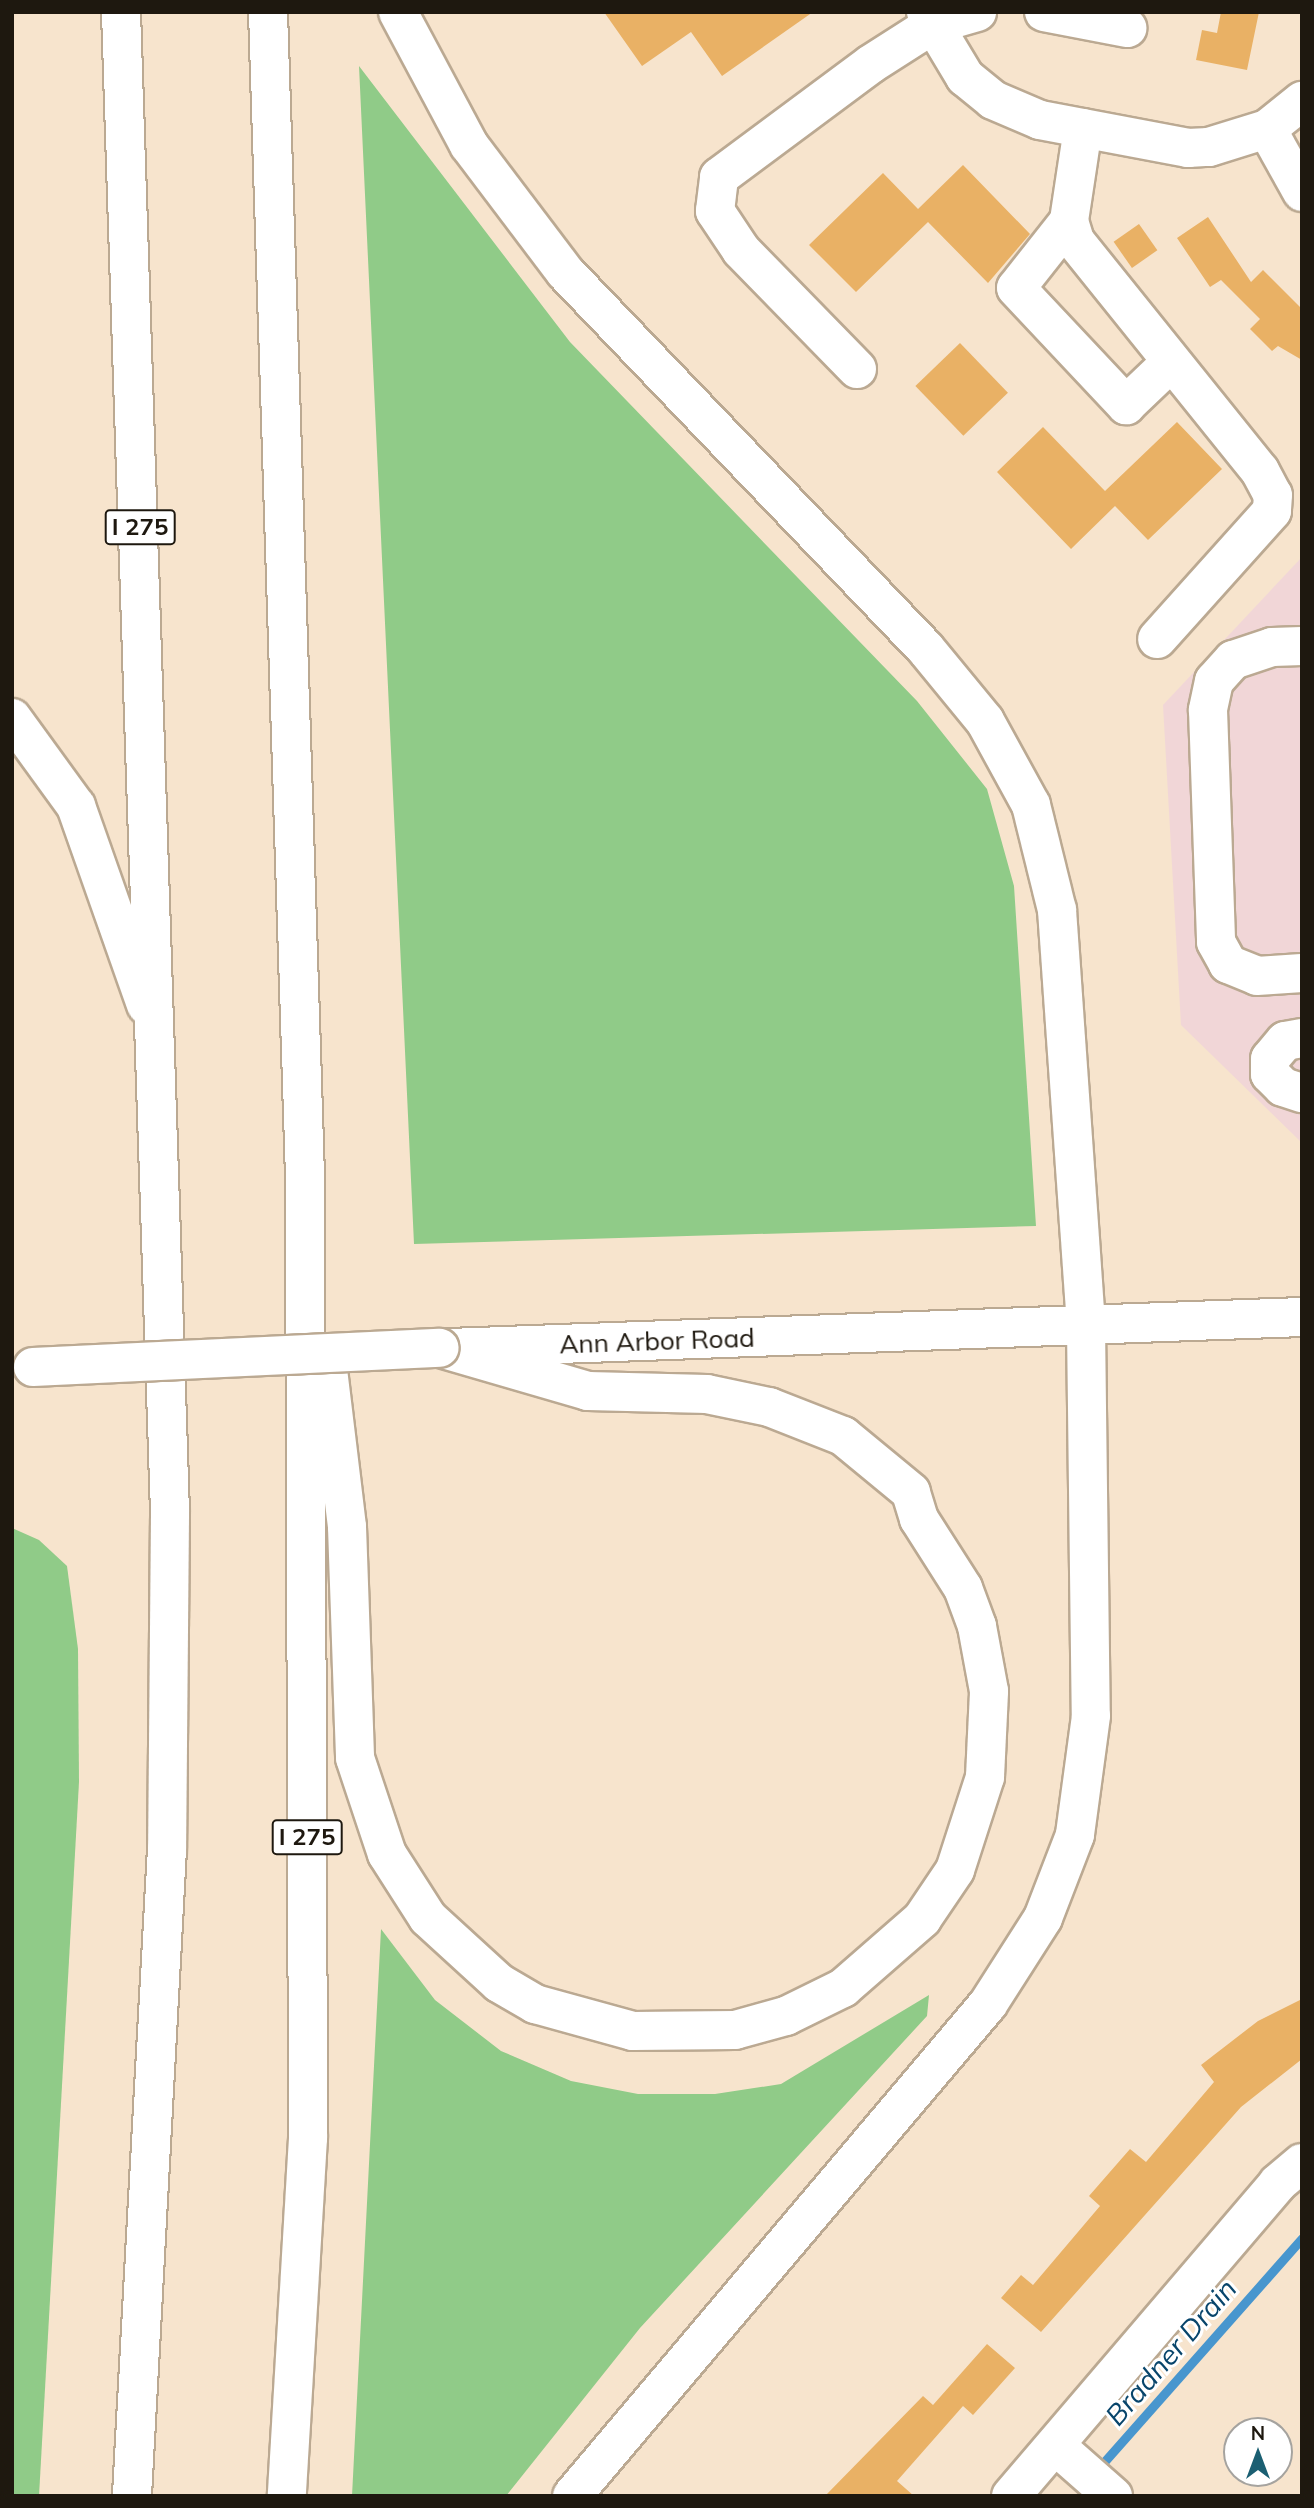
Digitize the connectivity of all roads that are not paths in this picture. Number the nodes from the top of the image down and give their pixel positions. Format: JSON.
{"nodes":[{"id":1,"x":121,"y":12,"type":"edge"},
{"id":2,"x":268,"y":12,"type":"edge"},
{"id":3,"x":398,"y":12,"type":"edge"},
{"id":4,"x":977,"y":12,"type":"edge"},
{"id":5,"x":1044,"y":12,"type":"edge"},
{"id":6,"x":929,"y":19,"type":"edge"},
{"id":7,"x":1127,"y":28,"type":"dead end"},
{"id":8,"x":1302,"y":101,"type":"edge"},
{"id":9,"x":1083,"y":128,"type":"junction"},
{"id":10,"x":1267,"y":129,"type":"junction"},
{"id":11,"x":1302,"y":192,"type":"edge"},
{"id":12,"x":1069,"y":221,"type":"junction"},
{"id":13,"x":1171,"y":362,"type":"junction"},
{"id":14,"x":857,"y":369,"type":"dead end"},
{"id":15,"x":1157,"y":639,"type":"dead end"},
{"id":16,"x":1302,"y":646,"type":"edge"},
{"id":17,"x":12,"y":718,"type":"edge"},
{"id":18,"x":1302,"y":973,"type":"edge"},
{"id":19,"x":1302,"y":1038,"type":"edge"},
{"id":20,"x":159,"y":1043,"type":"junction"},
{"id":21,"x":1302,"y":1093,"type":"edge"},
{"id":22,"x":305,"y":1177,"type":"junction"},
{"id":23,"x":1302,"y":1317,"type":"edge"},
{"id":24,"x":1086,"y":1326,"type":"junction"},
{"id":25,"x":440,"y":1348,"type":"junction"},
{"id":26,"x":19,"y":1366,"type":"edge"},
{"id":27,"x":1302,"y":2163,"type":"edge"},
{"id":28,"x":1056,"y":2446,"type":"junction"},
{"id":29,"x":132,"y":2496,"type":"edge"},
{"id":30,"x":287,"y":2496,"type":"edge"},
{"id":31,"x":572,"y":2496,"type":"edge"},
{"id":32,"x":1011,"y":2496,"type":"edge"},
{"id":33,"x":1113,"y":2496,"type":"edge"}],
"edges":[{"from":1,"to":20,"type":"main road","number":"I 275"},
{"from":2,"to":22,"type":"main road","number":"I 275"},
{"from":3,"to":24,"type":"main road"},
{"from":4,"to":6,"type":"main road"},
{"from":5,"to":7,"type":"main road"},
{"from":6,"to":9,"type":"main road"},
{"from":6,"to":14,"type":"main road"},
{"from":8,"to":10,"type":"main road"},
{"from":9,"to":10,"type":"main road"},
{"from":9,"to":12,"type":"main road"},
{"from":10,"to":11,"type":"main road"},
{"from":12,"to":13,"type":"main road"},
{"from":12,"to":13,"type":"main road"},
{"from":13,"to":15,"type":"main road"},
{"from":16,"to":18,"type":"main road"},
{"from":17,"to":20,"type":"main road"},
{"from":19,"to":21,"type":"main road"},
{"from":20,"to":29,"type":"main road","number":"I 275"},
{"from":22,"to":25,"type":"main road"},
{"from":22,"to":30,"type":"main road","number":"I 275"},
{"from":23,"to":24,"type":"main road","name":"Ann Arbor Road"},
{"from":24,"to":25,"type":"main road","name":"Ann Arbor Road"},
{"from":24,"to":31,"type":"main road"},
{"from":25,"to":26,"type":"main road","name":"Ann Arbor Road","bridge":true},
{"from":27,"to":28,"type":"main road"},
{"from":28,"to":32,"type":"main road"},
{"from":28,"to":33,"type":"main road"}]}
